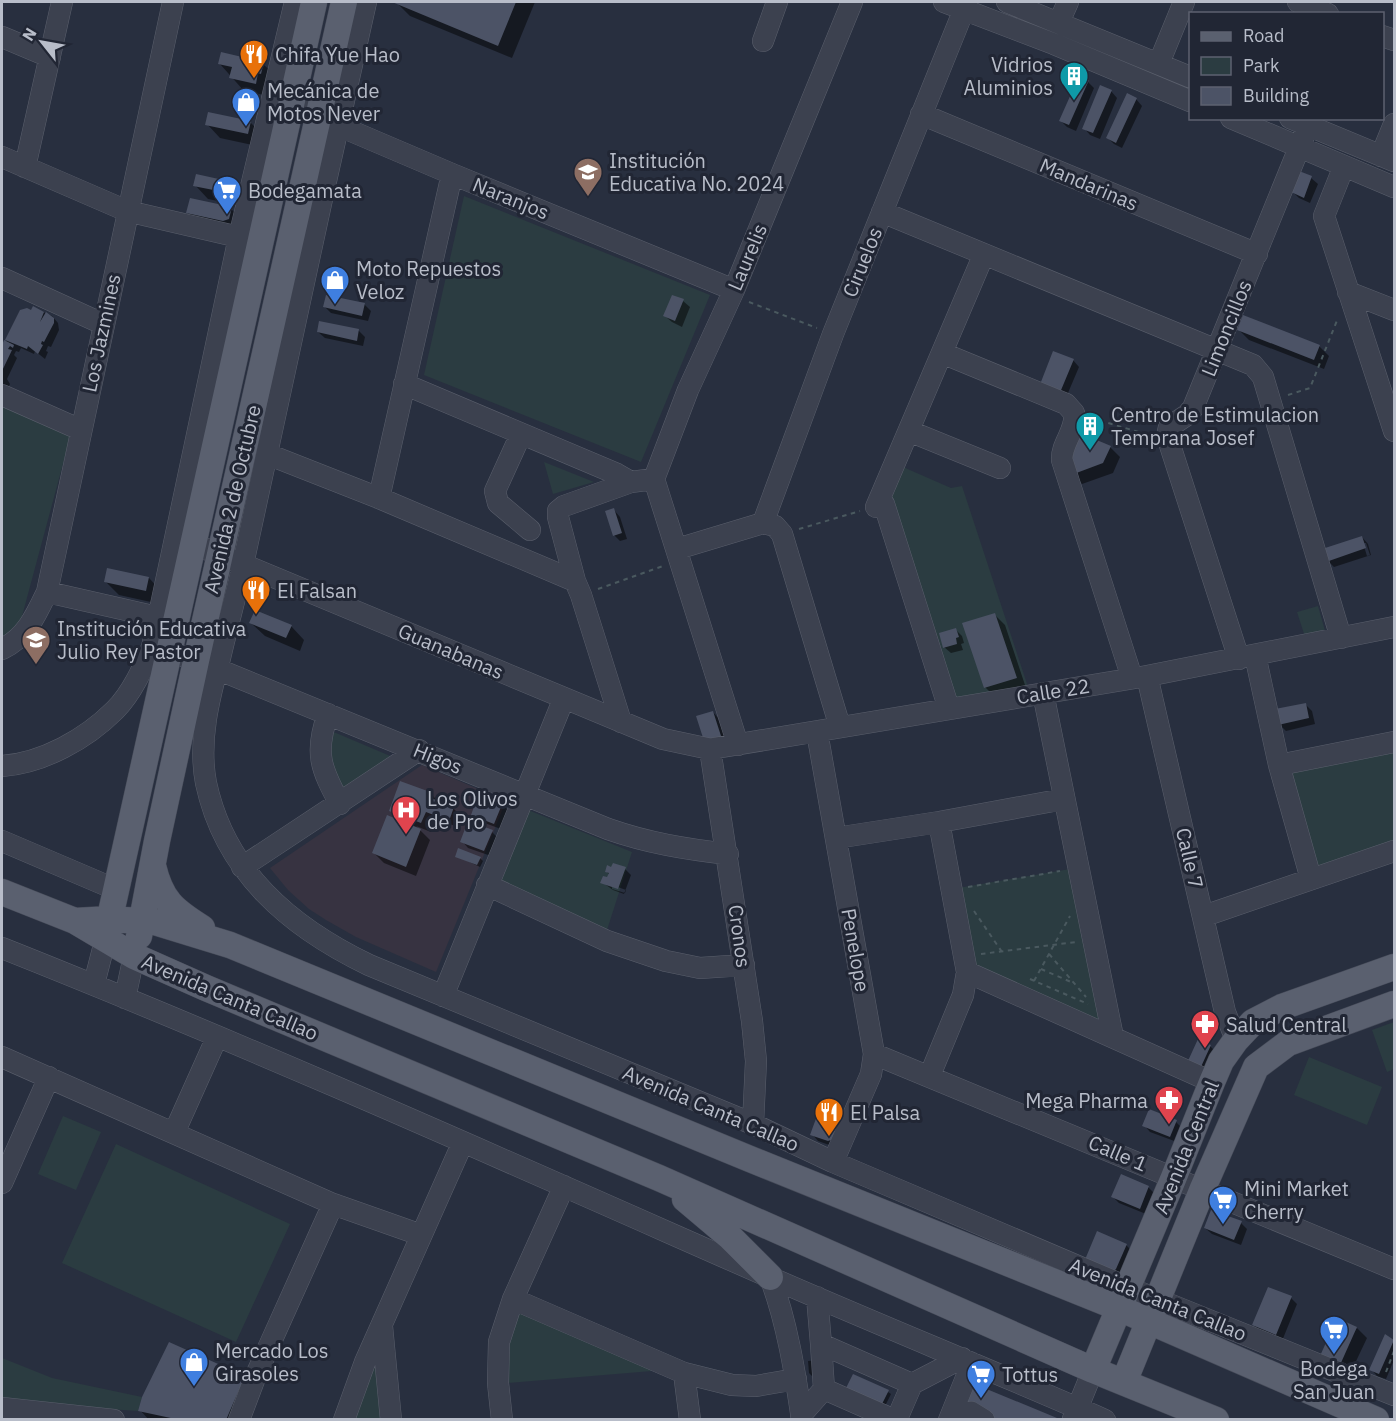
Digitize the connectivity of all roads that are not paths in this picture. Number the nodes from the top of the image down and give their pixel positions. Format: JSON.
{"nodes":[{"id":1,"x":62,"y":2,"type":"edge"},
{"id":2,"x":173,"y":2,"type":"edge"},
{"id":3,"x":295,"y":2,"type":"edge"},
{"id":4,"x":314,"y":2,"type":"edge"},
{"id":5,"x":344,"y":2,"type":"edge"},
{"id":6,"x":366,"y":2,"type":"edge"},
{"id":7,"x":777,"y":2,"type":"edge"},
{"id":8,"x":852,"y":2,"type":"edge"},
{"id":9,"x":1007,"y":2,"type":"edge"},
{"id":10,"x":1068,"y":2,"type":"edge"},
{"id":11,"x":1184,"y":2,"type":"edge"},
{"id":12,"x":1303,"y":2,"type":"edge"},
{"id":13,"x":958,"y":4,"type":"edge"},
{"id":14,"x":1324,"y":12,"type":"edge"},
{"id":15,"x":1059,"y":22,"type":"junction"},
{"id":16,"x":2,"y":37,"type":"edge"},
{"id":17,"x":764,"y":41,"type":"dead end"},
{"id":18,"x":50,"y":57,"type":"junction"},
{"id":19,"x":1159,"y":63,"type":"junction"},
{"id":20,"x":1189,"y":76,"type":"edge"},
{"id":21,"x":1189,"y":100,"type":"edge"},
{"id":22,"x":290,"y":105,"type":"junction"},
{"id":23,"x":921,"y":114,"type":"junction"},
{"id":24,"x":1236,"y":120,"type":"edge"},
{"id":25,"x":327,"y":121,"type":"junction"},
{"id":26,"x":1299,"y":122,"type":"edge"},
{"id":27,"x":1395,"y":124,"type":"edge"},
{"id":28,"x":1300,"y":148,"type":"junction"},
{"id":29,"x":2,"y":156,"type":"edge"},
{"id":30,"x":1388,"y":158,"type":"edge"},
{"id":31,"x":1344,"y":166,"type":"junction"},
{"id":32,"x":26,"y":167,"type":"junction"},
{"id":33,"x":452,"y":174,"type":"junction"},
{"id":34,"x":1395,"y":187,"type":"edge"},
{"id":35,"x":127,"y":211,"type":"junction"},
{"id":36,"x":882,"y":212,"type":"junction"},
{"id":37,"x":239,"y":237,"type":"junction"},
{"id":38,"x":984,"y":254,"type":"junction"},
{"id":39,"x":1257,"y":254,"type":"junction"},
{"id":40,"x":2,"y":278,"type":"edge"},
{"id":41,"x":1348,"y":292,"type":"junction"},
{"id":42,"x":733,"y":293,"type":"junction"},
{"id":43,"x":1395,"y":310,"type":"edge"},
{"id":44,"x":103,"y":324,"type":"junction"},
{"id":45,"x":1217,"y":350,"type":"junction"},
{"id":46,"x":942,"y":354,"type":"junction"},
{"id":47,"x":404,"y":384,"type":"junction"},
{"id":48,"x":2,"y":394,"type":"edge"},
{"id":49,"x":81,"y":430,"type":"junction"},
{"id":50,"x":909,"y":431,"type":"junction"},
{"id":51,"x":1395,"y":431,"type":"edge"},
{"id":52,"x":521,"y":434,"type":"junction"},
{"id":53,"x":267,"y":454,"type":"junction"},
{"id":54,"x":1000,"y":468,"type":"dead end"},
{"id":55,"x":654,"y":479,"type":"junction"},
{"id":56,"x":631,"y":482,"type":"junction"},
{"id":57,"x":379,"y":498,"type":"junction"},
{"id":58,"x":762,"y":523,"type":"junction"},
{"id":59,"x":530,"y":530,"type":"dead end"},
{"id":60,"x":194,"y":544,"type":"junction"},
{"id":61,"x":679,"y":554,"type":"junction"},
{"id":62,"x":232,"y":560,"type":"junction"},
{"id":63,"x":578,"y":588,"type":"junction"},
{"id":64,"x":47,"y":592,"type":"junction"},
{"id":65,"x":157,"y":617,"type":"junction"},
{"id":66,"x":1395,"y":627,"type":"edge"},
{"id":67,"x":1341,"y":639,"type":"junction"},
{"id":68,"x":2,"y":649,"type":"edge"},
{"id":69,"x":161,"y":649,"type":"junction"},
{"id":70,"x":1247,"y":657,"type":"junction"},
{"id":71,"x":206,"y":665,"type":"junction"},
{"id":72,"x":1140,"y":677,"type":"junction"},
{"id":73,"x":1043,"y":693,"type":"junction"},
{"id":74,"x":564,"y":698,"type":"junction"},
{"id":75,"x":949,"y":709,"type":"junction"},
{"id":76,"x":328,"y":714,"type":"junction"},
{"id":77,"x":621,"y":722,"type":"junction"},
{"id":78,"x":840,"y":727,"type":"junction"},
{"id":79,"x":817,"y":732,"type":"junction"},
{"id":80,"x":1395,"y":742,"type":"edge"},
{"id":81,"x":738,"y":745,"type":"junction"},
{"id":82,"x":710,"y":749,"type":"junction"},
{"id":83,"x":419,"y":750,"type":"junction"},
{"id":84,"x":2,"y":765,"type":"edge"},
{"id":85,"x":1279,"y":765,"type":"junction"},
{"id":86,"x":526,"y":794,"type":"junction"},
{"id":87,"x":1064,"y":799,"type":"junction"},
{"id":88,"x":340,"y":804,"type":"junction"},
{"id":89,"x":939,"y":822,"type":"junction"},
{"id":90,"x":836,"y":838,"type":"junction"},
{"id":91,"x":2,"y":841,"type":"edge"},
{"id":92,"x":1395,"y":850,"type":"edge"},
{"id":93,"x":728,"y":854,"type":"junction"},
{"id":94,"x":153,"y":866,"type":"junction"},
{"id":95,"x":242,"y":867,"type":"junction"},
{"id":96,"x":1311,"y":879,"type":"junction"},
{"id":97,"x":487,"y":885,"type":"junction"},
{"id":98,"x":117,"y":890,"type":"junction"},
{"id":99,"x":2,"y":892,"type":"edge"},
{"id":100,"x":1204,"y":916,"type":"junction"},
{"id":101,"x":142,"y":921,"type":"junction"},
{"id":102,"x":108,"y":930,"type":"junction"},
{"id":103,"x":230,"y":945,"type":"junction"},
{"id":104,"x":2,"y":948,"type":"edge"},
{"id":105,"x":134,"y":956,"type":"junction"},
{"id":106,"x":969,"y":964,"type":"junction"},
{"id":107,"x":744,"y":965,"type":"junction"},
{"id":108,"x":1395,"y":967,"type":"edge"},
{"id":109,"x":94,"y":984,"type":"junction"},
{"id":110,"x":443,"y":996,"type":"junction"},
{"id":111,"x":125,"y":998,"type":"junction"},
{"id":112,"x":1395,"y":1004,"type":"edge"},
{"id":113,"x":217,"y":1037,"type":"junction"},
{"id":114,"x":1113,"y":1037,"type":"junction"},
{"id":115,"x":1236,"y":1040,"type":"junction"},
{"id":116,"x":874,"y":1054,"type":"junction"},
{"id":117,"x":2,"y":1057,"type":"edge"},
{"id":118,"x":930,"y":1075,"type":"junction"},
{"id":119,"x":49,"y":1077,"type":"junction"},
{"id":120,"x":1212,"y":1082,"type":"junction"},
{"id":121,"x":753,"y":1124,"type":"junction"},
{"id":122,"x":174,"y":1133,"type":"junction"},
{"id":123,"x":463,"y":1142,"type":"junction"},
{"id":124,"x":833,"y":1162,"type":"junction"},
{"id":125,"x":1174,"y":1177,"type":"junction"},
{"id":126,"x":659,"y":1178,"type":"junction"},
{"id":127,"x":2,"y":1183,"type":"edge"},
{"id":128,"x":564,"y":1186,"type":"junction"},
{"id":129,"x":1203,"y":1188,"type":"junction"},
{"id":130,"x":333,"y":1204,"type":"junction"},
{"id":131,"x":421,"y":1235,"type":"junction"},
{"id":132,"x":1395,"y":1269,"type":"edge"},
{"id":133,"x":770,"y":1277,"type":"junction"},
{"id":134,"x":817,"y":1297,"type":"junction"},
{"id":135,"x":1123,"y":1297,"type":"junction"},
{"id":136,"x":513,"y":1299,"type":"junction"},
{"id":137,"x":1150,"y":1318,"type":"junction"},
{"id":138,"x":818,"y":1321,"type":"junction"},
{"id":139,"x":382,"y":1325,"type":"junction"},
{"id":140,"x":787,"y":1336,"type":"junction"},
{"id":141,"x":821,"y":1344,"type":"junction"},
{"id":142,"x":967,"y":1361,"type":"junction"},
{"id":143,"x":1094,"y":1370,"type":"junction"},
{"id":144,"x":684,"y":1373,"type":"junction"},
{"id":145,"x":796,"y":1379,"type":"junction"},
{"id":146,"x":1124,"y":1382,"type":"junction"},
{"id":147,"x":912,"y":1384,"type":"junction"},
{"id":148,"x":824,"y":1389,"type":"junction"},
{"id":149,"x":1387,"y":1392,"type":"edge"},
{"id":150,"x":2,"y":1408,"type":"edge"},
{"id":151,"x":1076,"y":1414,"type":"edge"},
{"id":152,"x":801,"y":1417,"type":"edge"},
{"id":153,"x":114,"y":1419,"type":"edge"},
{"id":154,"x":239,"y":1419,"type":"edge"},
{"id":155,"x":344,"y":1419,"type":"edge"},
{"id":156,"x":391,"y":1419,"type":"edge"},
{"id":157,"x":502,"y":1419,"type":"edge"},
{"id":158,"x":690,"y":1419,"type":"edge"},
{"id":159,"x":949,"y":1419,"type":"edge"},
{"id":160,"x":968,"y":1419,"type":"edge"},
{"id":161,"x":984,"y":1419,"type":"edge"},
{"id":162,"x":1106,"y":1419,"type":"edge"},
{"id":163,"x":1216,"y":1419,"type":"edge"},
{"id":164,"x":1376,"y":1419,"type":"edge"}],
"edges":[{"from":1,"to":18,"type":"street"},
{"from":2,"to":35,"type":"street","name":"Los Jazmines"},
{"from":3,"to":37,"type":"street"},
{"from":4,"to":22,"type":"main road","name":"Avenida 2 de Octubre"},
{"from":5,"to":25,"type":"main road","name":"Avenida 2 de Octubre"},
{"from":6,"to":25,"type":"street","name":"Avenida 2 de Octubre"},
{"from":7,"to":17,"type":"street"},
{"from":8,"to":42,"type":"street","name":"Laurelis"},
{"from":9,"to":15,"type":"street"},
{"from":10,"to":15,"type":"street"},
{"from":11,"to":19,"type":"street"},
{"from":12,"to":14,"type":"street"},
{"from":13,"to":21,"type":"street"},
{"from":13,"to":23,"type":"street","name":"Ciruelos"},
{"from":15,"to":19,"type":"street"},
{"from":16,"to":18,"type":"street"},
{"from":18,"to":32,"type":"street"},
{"from":19,"to":20,"type":"street"},
{"from":22,"to":25,"type":"street","name":"Naranjos"},
{"from":22,"to":60,"type":"main road","name":"Avenida 2 de Octubre"},
{"from":23,"to":36,"type":"street","name":"Ciruelos"},
{"from":23,"to":39,"type":"street","name":"Mandarinas"},
{"from":24,"to":28,"type":"street"},
{"from":25,"to":33,"type":"street","name":"Naranjos"},
{"from":25,"to":53,"type":"street","name":"Avenida 2 de Octubre"},
{"from":25,"to":62,"type":"main road","name":"Avenida 2 de Octubre"},
{"from":26,"to":28,"type":"street","name":"Limoncillos"},
{"from":26,"to":30,"type":"street"},
{"from":27,"to":30,"type":"street"},
{"from":28,"to":31,"type":"street"},
{"from":28,"to":39,"type":"street","name":"Limoncillos"},
{"from":29,"to":32,"type":"street"},
{"from":31,"to":34,"type":"street"},
{"from":31,"to":41,"type":"street"},
{"from":32,"to":35,"type":"street"},
{"from":33,"to":42,"type":"street","name":"Naranjos"},
{"from":33,"to":47,"type":"street"},
{"from":35,"to":37,"type":"street"},
{"from":35,"to":44,"type":"street","name":"Los Jazmines"},
{"from":36,"to":38,"type":"street"},
{"from":36,"to":58,"type":"street","name":"Ciruelos"},
{"from":37,"to":65,"type":"street"},
{"from":38,"to":45,"type":"street"},
{"from":38,"to":46,"type":"street"},
{"from":39,"to":45,"type":"street","name":"Limoncillos"},
{"from":40,"to":44,"type":"street"},
{"from":41,"to":43,"type":"street"},
{"from":41,"to":51,"type":"street"},
{"from":42,"to":55,"type":"street","name":"Laurelis"},
{"from":44,"to":49,"type":"street","name":"Los Jazmines"},
{"from":45,"to":67,"type":"street"},
{"from":45,"to":70,"type":"street","name":"Limoncillos"},
{"from":46,"to":50,"type":"street"},
{"from":46,"to":72,"type":"street","name":"Calle 7"},
{"from":47,"to":52,"type":"street"},
{"from":47,"to":57,"type":"street"},
{"from":48,"to":49,"type":"street"},
{"from":49,"to":64,"type":"street","name":"Los Jazmines"},
{"from":50,"to":54,"type":"street"},
{"from":50,"to":75,"type":"street"},
{"from":52,"to":56,"type":"street"},
{"from":52,"to":59,"type":"street"},
{"from":53,"to":57,"type":"street"},
{"from":53,"to":62,"type":"street","name":"Avenida 2 de Octubre"},
{"from":55,"to":56,"type":"street"},
{"from":55,"to":61,"type":"street"},
{"from":56,"to":63,"type":"street"},
{"from":57,"to":63,"type":"street"},
{"from":58,"to":61,"type":"street"},
{"from":58,"to":78,"type":"street"},
{"from":60,"to":62,"type":"street","name":"Guanabanas"},
{"from":60,"to":69,"type":"main road","name":"Avenida 2 de Octubre"},
{"from":61,"to":81,"type":"street"},
{"from":62,"to":71,"type":"main road","name":"Avenida 2 de Octubre"},
{"from":62,"to":74,"type":"street","name":"Guanabanas"},
{"from":63,"to":77,"type":"street"},
{"from":64,"to":65,"type":"street"},
{"from":64,"to":68,"type":"street","name":"Los Jazmines"},
{"from":65,"to":69,"type":"street"},
{"from":66,"to":67,"type":"street","name":"Calle 22"},
{"from":67,"to":70,"type":"street","name":"Calle 22"},
{"from":69,"to":71,"type":"street","name":"Higos"},
{"from":69,"to":84,"type":"street"},
{"from":69,"to":98,"type":"main road","name":"Avenida 2 de Octubre"},
{"from":70,"to":72,"type":"street","name":"Calle 22"},
{"from":70,"to":85,"type":"street"},
{"from":71,"to":76,"type":"street","name":"Higos"},
{"from":71,"to":94,"type":"main road","name":"Avenida 2 de Octubre"},
{"from":71,"to":95,"type":"street","name":"Avenida Canta Callao"},
{"from":72,"to":73,"type":"street","name":"Calle 22"},
{"from":72,"to":100,"type":"street","name":"Calle 7"},
{"from":73,"to":75,"type":"street","name":"Calle 22"},
{"from":73,"to":87,"type":"street"},
{"from":74,"to":77,"type":"street","name":"Guanabanas"},
{"from":74,"to":86,"type":"street"},
{"from":75,"to":78,"type":"street","name":"Calle 22"},
{"from":76,"to":83,"type":"street","name":"Higos"},
{"from":76,"to":88,"type":"street"},
{"from":77,"to":82,"type":"street","name":"Guanabanas"},
{"from":78,"to":79,"type":"street","name":"Calle 22"},
{"from":79,"to":81,"type":"street","name":"Calle 22"},
{"from":79,"to":90,"type":"street","name":"Penelope"},
{"from":80,"to":85,"type":"street"},
{"from":81,"to":82,"type":"street","name":"Calle 22"},
{"from":82,"to":93,"type":"street","name":"Cronos"},
{"from":83,"to":86,"type":"street","name":"Higos"},
{"from":83,"to":88,"type":"street"},
{"from":85,"to":96,"type":"street"},
{"from":86,"to":93,"type":"street","name":"Higos"},
{"from":86,"to":97,"type":"street"},
{"from":87,"to":89,"type":"street"},
{"from":87,"to":114,"type":"street"},
{"from":88,"to":95,"type":"street"},
{"from":89,"to":90,"type":"street"},
{"from":89,"to":106,"type":"street"},
{"from":90,"to":116,"type":"street","name":"Penelope"},
{"from":91,"to":98,"type":"street"},
{"from":92,"to":96,"type":"street"},
{"from":93,"to":107,"type":"street","name":"Cronos"},
{"from":94,"to":101,"type":"main road","name":"Avenida 2 de Octubre"},
{"from":94,"to":103,"type":"main road"},
{"from":95,"to":110,"type":"street","name":"Avenida Canta Callao"},
{"from":96,"to":100,"type":"street"},
{"from":97,"to":107,"type":"street"},
{"from":97,"to":110,"type":"street"},
{"from":98,"to":102,"type":"main road","name":"Avenida 2 de Octubre"},
{"from":99,"to":102,"type":"main road","name":"Avenida Canta Callao"},
{"from":100,"to":115,"type":"street","name":"Calle 7"},
{"from":101,"to":102,"type":"main road","name":"Avenida Canta Callao"},
{"from":101,"to":103,"type":"main road","name":"Avenida Canta Callao"},
{"from":101,"to":105,"type":"main road","name":"Avenida 2 de Octubre"},
{"from":102,"to":105,"type":"main road","name":"Avenida Canta Callao"},
{"from":102,"to":109,"type":"street","name":"Avenida 2 de Octubre"},
{"from":103,"to":135,"type":"main road","name":"Avenida Canta Callao"},
{"from":104,"to":109,"type":"street"},
{"from":105,"to":111,"type":"street","name":"Avenida 2 de Octubre"},
{"from":105,"to":126,"type":"main road","name":"Avenida Canta Callao"},
{"from":106,"to":114,"type":"street"},
{"from":106,"to":118,"type":"street"},
{"from":107,"to":121,"type":"street","name":"Cronos"},
{"from":108,"to":115,"type":"main road","name":"Avenida Central"},
{"from":109,"to":111,"type":"street"},
{"from":110,"to":121,"type":"street","name":"Avenida Canta Callao"},
{"from":111,"to":113,"type":"street"},
{"from":112,"to":129,"type":"main road","name":"Avenida Central"},
{"from":113,"to":122,"type":"street"},
{"from":113,"to":123,"type":"street"},
{"from":114,"to":120,"type":"street"},
{"from":115,"to":120,"type":"main road","name":"Avenida Central"},
{"from":116,"to":118,"type":"street","name":"Calle 1"},
{"from":116,"to":124,"type":"street","name":"Penelope"},
{"from":117,"to":119,"type":"street"},
{"from":118,"to":125,"type":"street","name":"Calle 1"},
{"from":119,"to":122,"type":"street"},
{"from":119,"to":127,"type":"street"},
{"from":120,"to":125,"type":"main road","name":"Avenida Central"},
{"from":121,"to":124,"type":"street","name":"Avenida Canta Callao"},
{"from":122,"to":130,"type":"street"},
{"from":123,"to":128,"type":"street"},
{"from":123,"to":131,"type":"street"},
{"from":124,"to":135,"type":"street","name":"Avenida Canta Callao"},
{"from":125,"to":129,"type":"street","name":"Calle 1"},
{"from":125,"to":135,"type":"main road","name":"Avenida Central"},
{"from":126,"to":133,"type":"main road"},
{"from":126,"to":143,"type":"main road","name":"Avenida Canta Callao"},
{"from":128,"to":133,"type":"street"},
{"from":128,"to":136,"type":"street"},
{"from":129,"to":132,"type":"street","name":"Calle 1"},
{"from":129,"to":137,"type":"main road","name":"Avenida Central"},
{"from":130,"to":131,"type":"street"},
{"from":130,"to":154,"type":"street"},
{"from":131,"to":139,"type":"street"},
{"from":133,"to":134,"type":"street"},
{"from":133,"to":140,"type":"street"},
{"from":134,"to":138,"type":"street"},
{"from":134,"to":142,"type":"street"},
{"from":135,"to":137,"type":"main road","name":"Avenida Canta Callao"},
{"from":135,"to":143,"type":"main road","name":"Avenida Central"},
{"from":136,"to":144,"type":"street"},
{"from":136,"to":157,"type":"street"},
{"from":137,"to":143,"type":"main road"},
{"from":137,"to":146,"type":"main road","name":"Avenida Central"},
{"from":137,"to":149,"type":"street","name":"Avenida Canta Callao"},
{"from":137,"to":164,"type":"main road","name":"Avenida Canta Callao"},
{"from":138,"to":140,"type":"street"},
{"from":138,"to":141,"type":"street"},
{"from":139,"to":155,"type":"street"},
{"from":139,"to":156,"type":"street"},
{"from":140,"to":145,"type":"street"},
{"from":141,"to":147,"type":"street"},
{"from":141,"to":148,"type":"street"},
{"from":142,"to":147,"type":"street"},
{"from":142,"to":151,"type":"street"},
{"from":142,"to":159,"type":"street"},
{"from":143,"to":146,"type":"main road","name":"Avenida Canta Callao"},
{"from":143,"to":151,"type":"street","name":"Avenida Central"},
{"from":144,"to":145,"type":"street"},
{"from":144,"to":158,"type":"street"},
{"from":145,"to":152,"type":"street"},
{"from":146,"to":163,"type":"main road","name":"Avenida Canta Callao"},
{"from":147,"to":148,"type":"street"},
{"from":148,"to":152,"type":"street"},
{"from":150,"to":153,"type":"street"},
{"from":151,"to":162,"type":"street"},
{"from":160,"to":161,"type":"street"}]}
